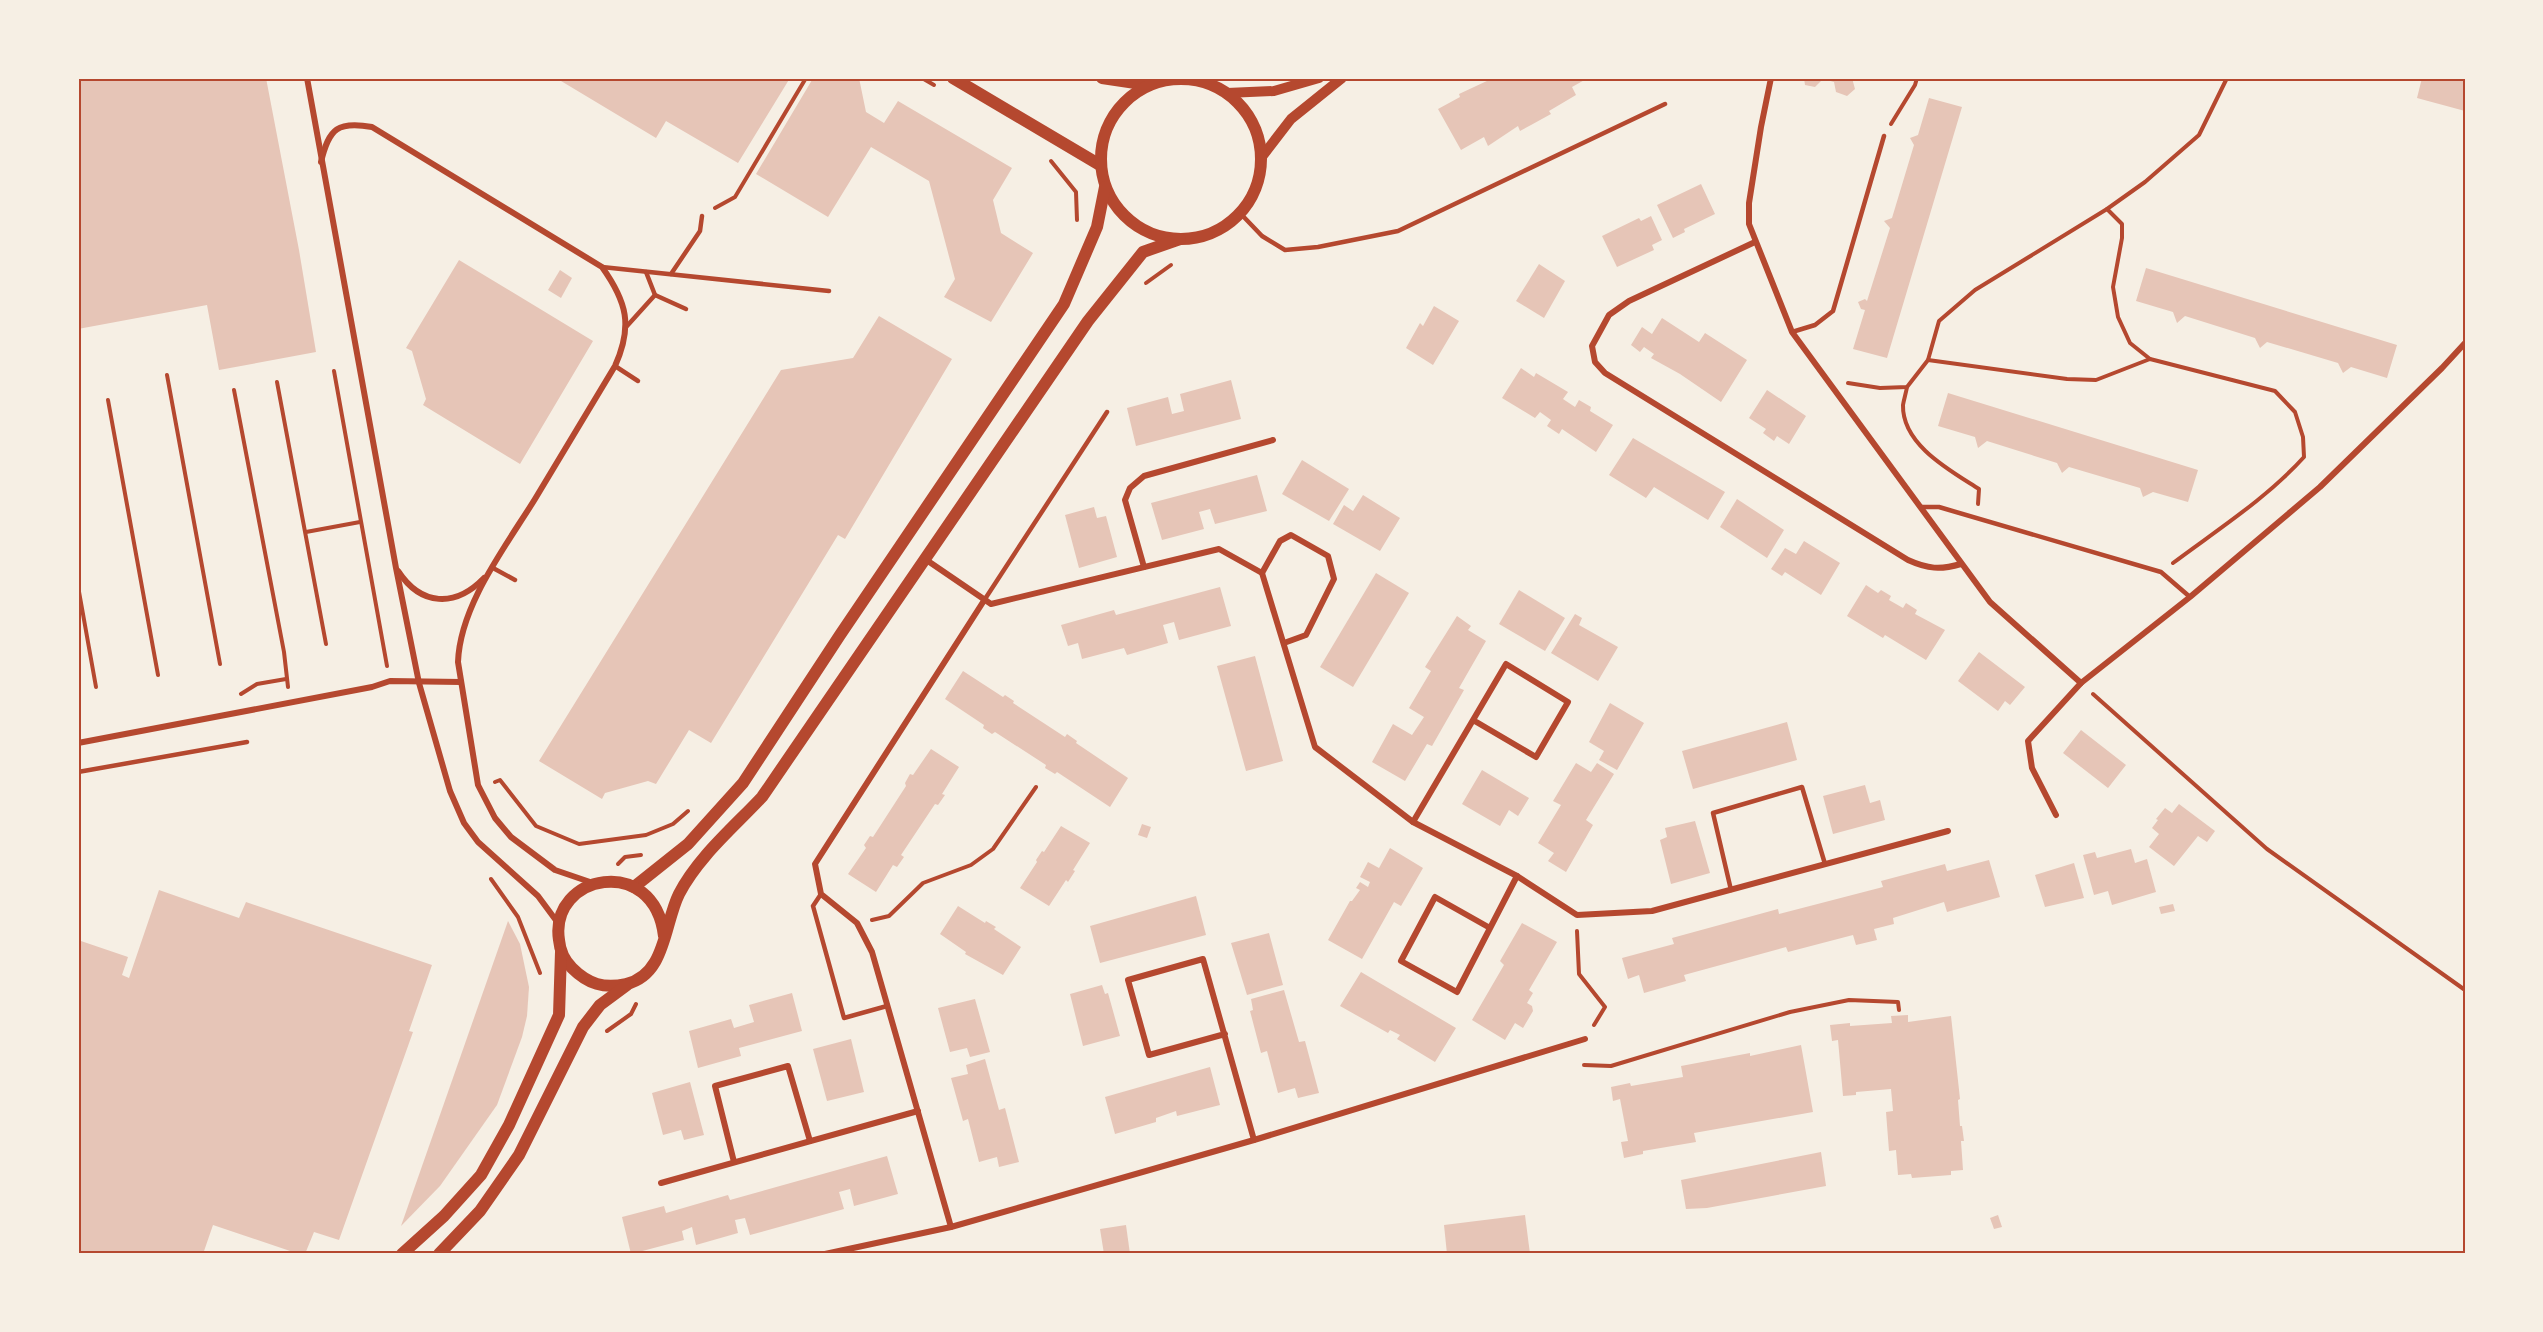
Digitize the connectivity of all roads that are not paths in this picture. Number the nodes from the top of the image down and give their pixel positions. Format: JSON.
{"nodes":[{"id":1,"x":307,"y":78,"type":"edge"},
{"id":2,"x":953,"y":78,"type":"edge"},
{"id":3,"x":1102,"y":78,"type":"edge"},
{"id":4,"x":1174,"y":78,"type":"edge"},
{"id":5,"x":1319,"y":78,"type":"edge"},
{"id":6,"x":1342,"y":78,"type":"edge"},
{"id":7,"x":1771,"y":78,"type":"edge"},
{"id":8,"x":1149,"y":85,"type":"junction"},
{"id":9,"x":1227,"y":93,"type":"junction"},
{"id":10,"x":1665,"y":104,"type":"dead end"},
{"id":11,"x":1884,"y":136,"type":"road end"},
{"id":12,"x":1261,"y":158,"type":"junction"},
{"id":13,"x":321,"y":162,"type":"junction"},
{"id":14,"x":1100,"y":165,"type":"junction"},
{"id":15,"x":1106,"y":187,"type":"junction"},
{"id":16,"x":1240,"y":213,"type":"junction"},
{"id":17,"x":702,"y":216,"type":"road end"},
{"id":18,"x":1180,"y":239,"type":"junction"},
{"id":19,"x":1755,"y":242,"type":"junction"},
{"id":20,"x":602,"y":267,"type":"junction"},
{"id":21,"x":646,"y":272,"type":"junction"},
{"id":22,"x":671,"y":274,"type":"junction"},
{"id":23,"x":829,"y":291,"type":"dead end"},
{"id":24,"x":655,"y":295,"type":"junction"},
{"id":25,"x":686,"y":309,"type":"dead end"},
{"id":26,"x":627,"y":326,"type":"junction"},
{"id":27,"x":1792,"y":332,"type":"junction"},
{"id":28,"x":2465,"y":343,"type":"edge"},
{"id":29,"x":615,"y":366,"type":"junction"},
{"id":30,"x":638,"y":381,"type":"dead end"},
{"id":31,"x":1107,"y":412,"type":"dead end"},
{"id":32,"x":1273,"y":440,"type":"dead end"},
{"id":33,"x":1920,"y":507,"type":"junction"},
{"id":34,"x":925,"y":559,"type":"junction"},
{"id":35,"x":1961,"y":564,"type":"junction"},
{"id":36,"x":1144,"y":567,"type":"junction"},
{"id":37,"x":396,"y":568,"type":"junction"},
{"id":38,"x":491,"y":571,"type":"junction"},
{"id":39,"x":1262,"y":573,"type":"junction"},
{"id":40,"x":515,"y":580,"type":"dead end"},
{"id":41,"x":2190,"y":597,"type":"junction"},
{"id":42,"x":985,"y":599,"type":"junction"},
{"id":43,"x":1284,"y":643,"type":"junction"},
{"id":44,"x":461,"y":682,"type":"junction"},
{"id":45,"x":419,"y":683,"type":"junction"},
{"id":46,"x":2081,"y":684,"type":"junction"},
{"id":47,"x":1473,"y":720,"type":"junction"},
{"id":48,"x":247,"y":742,"type":"dead end"},
{"id":49,"x":78,"y":743,"type":"edge"},
{"id":50,"x":78,"y":772,"type":"edge"},
{"id":51,"x":2056,"y":815,"type":"dead end"},
{"id":52,"x":1413,"y":822,"type":"junction"},
{"id":53,"x":1948,"y":831,"type":"dead end"},
{"id":54,"x":1825,"y":864,"type":"junction"},
{"id":55,"x":1517,"y":876,"type":"junction"},
{"id":56,"x":595,"y":884,"type":"junction"},
{"id":57,"x":634,"y":886,"type":"junction"},
{"id":58,"x":1731,"y":890,"type":"junction"},
{"id":59,"x":821,"y":894,"type":"junction"},
{"id":60,"x":559,"y":923,"type":"junction"},
{"id":61,"x":1490,"y":928,"type":"junction"},
{"id":62,"x":664,"y":936,"type":"junction"},
{"id":63,"x":561,"y":952,"type":"junction"},
{"id":64,"x":629,"y":983,"type":"junction"},
{"id":65,"x":887,"y":1006,"type":"junction"},
{"id":66,"x":1225,"y":1034,"type":"junction"},
{"id":67,"x":1585,"y":1039,"type":"road end"},
{"id":68,"x":918,"y":1111,"type":"junction"},
{"id":69,"x":1254,"y":1140,"type":"junction"},
{"id":70,"x":810,"y":1141,"type":"junction"},
{"id":71,"x":734,"y":1162,"type":"junction"},
{"id":72,"x":661,"y":1183,"type":"dead end"},
{"id":73,"x":951,"y":1227,"type":"junction"},
{"id":74,"x":442,"y":1253,"type":"edge"},
{"id":75,"x":402,"y":1254,"type":"edge"},
{"id":76,"x":825,"y":1254,"type":"edge"}],
"edges":[{"from":1,"to":13,"type":"street"},
{"from":2,"to":14,"type":"main road"},
{"from":3,"to":8,"type":"main road"},
{"from":4,"to":8,"type":"main road"},
{"from":4,"to":9,"type":"main road"},
{"from":5,"to":9,"type":"street"},
{"from":6,"to":12,"type":"street"},
{"from":7,"to":19,"type":"street"},
{"from":8,"to":14,"type":"main road"},
{"from":9,"to":12,"type":"main road"},
{"from":10,"to":16,"type":"lane"},
{"from":11,"to":27,"type":"lane"},
{"from":12,"to":16,"type":"main road"},
{"from":13,"to":20,"type":"street"},
{"from":13,"to":37,"type":"street"},
{"from":14,"to":15,"type":"main road"},
{"from":15,"to":18,"type":"main road"},
{"from":15,"to":57,"type":"main road"},
{"from":16,"to":18,"type":"main road"},
{"from":17,"to":22,"type":"lane"},
{"from":18,"to":34,"type":"main road"},
{"from":19,"to":27,"type":"street"},
{"from":19,"to":35,"type":"street"},
{"from":20,"to":21,"type":"lane"},
{"from":20,"to":26,"type":"street"},
{"from":21,"to":22,"type":"lane"},
{"from":21,"to":24,"type":"lane"},
{"from":22,"to":23,"type":"lane"},
{"from":24,"to":25,"type":"lane"},
{"from":24,"to":26,"type":"lane"},
{"from":26,"to":29,"type":"street"},
{"from":27,"to":33,"type":"street"},
{"from":28,"to":41,"type":"street"},
{"from":29,"to":30,"type":"lane"},
{"from":29,"to":38,"type":"street"},
{"from":31,"to":42,"type":"lane"},
{"from":32,"to":36,"type":"street"},
{"from":33,"to":35,"type":"street"},
{"from":33,"to":41,"type":"lane"},
{"from":34,"to":42,"type":"street"},
{"from":34,"to":62,"type":"main road"},
{"from":35,"to":46,"type":"street"},
{"from":36,"to":39,"type":"street"},
{"from":36,"to":42,"type":"street"},
{"from":37,"to":38,"type":"street"},
{"from":37,"to":45,"type":"street"},
{"from":38,"to":40,"type":"lane"},
{"from":38,"to":44,"type":"street"},
{"from":39,"to":43,"type":"street"},
{"from":39,"to":43,"type":"street"},
{"from":41,"to":46,"type":"street"},
{"from":42,"to":59,"type":"street"},
{"from":43,"to":52,"type":"street"},
{"from":44,"to":45,"type":"street"},
{"from":44,"to":56,"type":"street"},
{"from":45,"to":49,"type":"street"},
{"from":45,"to":60,"type":"street"},
{"from":46,"to":51,"type":"street"},
{"from":47,"to":47,"type":"street"},
{"from":47,"to":52,"type":"street"},
{"from":48,"to":50,"type":"lane"},
{"from":52,"to":55,"type":"street"},
{"from":53,"to":54,"type":"street"},
{"from":54,"to":58,"type":"street"},
{"from":54,"to":58,"type":"lane"},
{"from":55,"to":58,"type":"street"},
{"from":55,"to":61,"type":"street"},
{"from":56,"to":57,"type":"main road"},
{"from":56,"to":60,"type":"main road"},
{"from":57,"to":62,"type":"main road"},
{"from":59,"to":65,"type":"street"},
{"from":59,"to":65,"type":"lane"},
{"from":60,"to":63,"type":"main road"},
{"from":61,"to":61,"type":"street"},
{"from":62,"to":64,"type":"main road"},
{"from":63,"to":64,"type":"main road"},
{"from":63,"to":75,"type":"main road"},
{"from":64,"to":74,"type":"main road"},
{"from":65,"to":68,"type":"street"},
{"from":66,"to":66,"type":"street"},
{"from":66,"to":69,"type":"street"},
{"from":67,"to":69,"type":"street"},
{"from":68,"to":70,"type":"street"},
{"from":68,"to":73,"type":"street"},
{"from":69,"to":73,"type":"street"},
{"from":70,"to":71,"type":"street"},
{"from":70,"to":71,"type":"street"},
{"from":71,"to":72,"type":"street"},
{"from":73,"to":76,"type":"street"}]}
